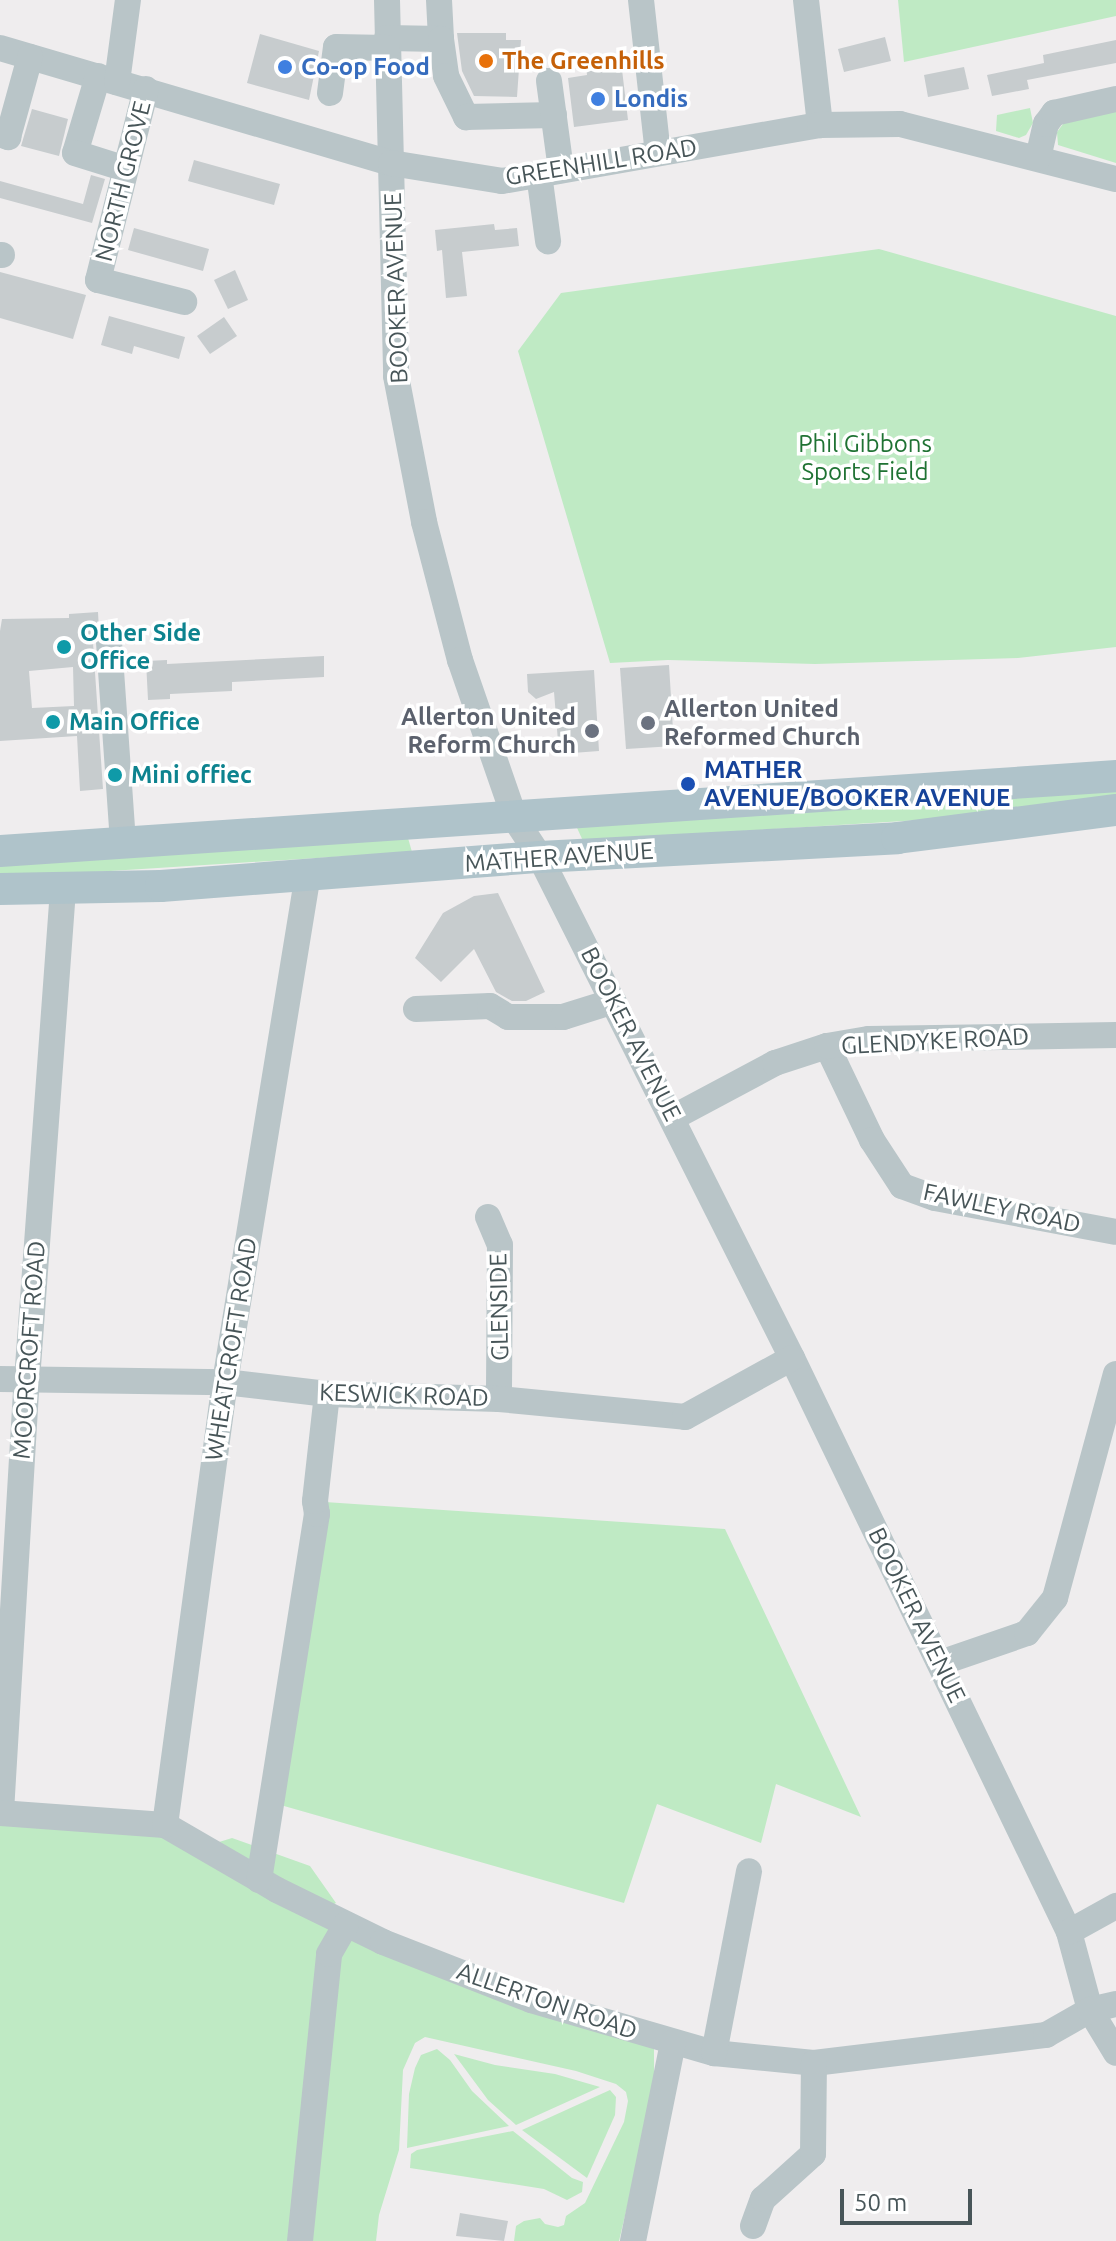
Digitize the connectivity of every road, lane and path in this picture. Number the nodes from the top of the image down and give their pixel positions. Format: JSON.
{"nodes":[{"id":1,"x":128,"y":0,"type":"edge"},
{"id":2,"x":387,"y":0,"type":"edge"},
{"id":3,"x":439,"y":0,"type":"edge"},
{"id":4,"x":641,"y":0,"type":"edge"},
{"id":5,"x":806,"y":0,"type":"edge"},
{"id":6,"x":441,"y":39,"type":"junction"},
{"id":7,"x":387,"y":43,"type":"junction"},
{"id":8,"x":0,"y":48,"type":"edge"},
{"id":9,"x":30,"y":57,"type":"junction"},
{"id":10,"x":108,"y":79,"type":"junction"},
{"id":11,"x":549,"y":81,"type":"dead end"},
{"id":12,"x":146,"y":89,"type":"junction"},
{"id":13,"x":330,"y":93,"type":"dead end"},
{"id":14,"x":1116,"y":99,"type":"edge"},
{"id":15,"x":554,"y":115,"type":"junction"},
{"id":16,"x":820,"y":125,"type":"junction"},
{"id":17,"x":0,"y":134,"type":"edge"},
{"id":18,"x":658,"y":153,"type":"junction"},
{"id":19,"x":1038,"y":158,"type":"junction"},
{"id":20,"x":391,"y":163,"type":"junction"},
{"id":21,"x":126,"y":169,"type":"junction"},
{"id":22,"x":550,"y":172,"type":"junction"},
{"id":23,"x":1116,"y":179,"type":"edge"},
{"id":24,"x":548,"y":241,"type":"dead end"},
{"id":25,"x":184,"y":302,"type":"dead end"},
{"id":26,"x":109,"y":642,"type":"dead end"},
{"id":27,"x":1116,"y":776,"type":"edge"},
{"id":28,"x":1116,"y":810,"type":"edge"},
{"id":29,"x":515,"y":819,"type":"junction"},
{"id":30,"x":123,"y":844,"type":"junction"},
{"id":31,"x":0,"y":851,"type":"edge"},
{"id":32,"x":540,"y":857,"type":"junction"},
{"id":33,"x":308,"y":874,"type":"junction"},
{"id":34,"x":63,"y":888,"type":"junction"},
{"id":35,"x":0,"y":889,"type":"edge"},
{"id":36,"x":614,"y":1001,"type":"junction"},
{"id":37,"x":416,"y":1009,"type":"dead end"},
{"id":38,"x":1116,"y":1035,"type":"edge"},
{"id":39,"x":827,"y":1046,"type":"junction"},
{"id":40,"x":674,"y":1117,"type":"junction"},
{"id":41,"x":488,"y":1217,"type":"dead end"},
{"id":42,"x":1116,"y":1232,"type":"edge"},
{"id":43,"x":792,"y":1358,"type":"junction"},
{"id":44,"x":1116,"y":1374,"type":"edge"},
{"id":45,"x":0,"y":1379,"type":"edge"},
{"id":46,"x":27,"y":1380,"type":"junction"},
{"id":47,"x":225,"y":1382,"type":"junction"},
{"id":48,"x":327,"y":1394,"type":"junction"},
{"id":49,"x":499,"y":1399,"type":"junction"},
{"id":50,"x":940,"y":1663,"type":"junction"},
{"id":51,"x":0,"y":1812,"type":"edge"},
{"id":52,"x":165,"y":1825,"type":"junction"},
{"id":53,"x":749,"y":1871,"type":"dead end"},
{"id":54,"x":259,"y":1880,"type":"junction"},
{"id":55,"x":1116,"y":1906,"type":"edge"},
{"id":56,"x":346,"y":1924,"type":"junction"},
{"id":57,"x":1069,"y":1932,"type":"junction"},
{"id":58,"x":1116,"y":2004,"type":"edge"},
{"id":59,"x":1090,"y":2010,"type":"junction"},
{"id":60,"x":673,"y":2042,"type":"junction"},
{"id":61,"x":714,"y":2053,"type":"junction"},
{"id":62,"x":1116,"y":2053,"type":"edge"},
{"id":63,"x":814,"y":2063,"type":"junction"},
{"id":64,"x":753,"y":2226,"type":"dead end"},
{"id":65,"x":300,"y":2241,"type":"edge"},
{"id":66,"x":633,"y":2241,"type":"edge"}],
"edges":[{"from":1,"to":10,"type":"street"},
{"from":2,"to":7,"type":"street","name":"BOOKER AVENUE"},
{"from":3,"to":6,"type":"street"},
{"from":4,"to":18,"type":"street"},
{"from":5,"to":16,"type":"street"},
{"from":6,"to":7,"type":"street"},
{"from":6,"to":15,"type":"street"},
{"from":7,"to":13,"type":"street"},
{"from":7,"to":20,"type":"street","name":"BOOKER AVENUE"},
{"from":8,"to":9,"type":"street","name":"GREENHILL ROAD"},
{"from":9,"to":10,"type":"street","name":"GREENHILL ROAD"},
{"from":9,"to":17,"type":"street"},
{"from":10,"to":12,"type":"street","name":"GREENHILL ROAD"},
{"from":10,"to":21,"type":"street"},
{"from":11,"to":15,"type":"street"},
{"from":12,"to":20,"type":"street","name":"GREENHILL ROAD"},
{"from":12,"to":21,"type":"street","name":"NORTH GROVE"},
{"from":14,"to":19,"type":"street"},
{"from":15,"to":22,"type":"street"},
{"from":16,"to":18,"type":"street","name":"GREENHILL ROAD"},
{"from":16,"to":19,"type":"street","name":"GREENHILL ROAD"},
{"from":18,"to":22,"type":"street","name":"GREENHILL ROAD"},
{"from":19,"to":23,"type":"street","name":"GREENHILL ROAD"},
{"from":20,"to":22,"type":"street","name":"GREENHILL ROAD"},
{"from":20,"to":29,"type":"street","name":"BOOKER AVENUE"},
{"from":21,"to":25,"type":"street","name":"NORTH GROVE"},
{"from":22,"to":24,"type":"street"},
{"from":26,"to":30,"type":"street"},
{"from":27,"to":29,"type":"main road","name":"MATHER AVENUE"},
{"from":28,"to":32,"type":"main road","name":"MATHER AVENUE"},
{"from":29,"to":30,"type":"main road","name":"MATHER AVENUE"},
{"from":29,"to":32,"type":"street","name":"BOOKER AVENUE"},
{"from":30,"to":31,"type":"main road","name":"MATHER AVENUE"},
{"from":32,"to":33,"type":"main road","name":"MATHER AVENUE"},
{"from":32,"to":36,"type":"street","name":"BOOKER AVENUE"},
{"from":33,"to":34,"type":"main road","name":"MATHER AVENUE"},
{"from":33,"to":47,"type":"street","name":"WHEATCROFT ROAD"},
{"from":34,"to":35,"type":"main road","name":"MATHER AVENUE"},
{"from":34,"to":46,"type":"street","name":"MOORCROFT ROAD"},
{"from":36,"to":37,"type":"street"},
{"from":36,"to":40,"type":"street","name":"BOOKER AVENUE"},
{"from":38,"to":39,"type":"street","name":"GLENDYKE ROAD"},
{"from":39,"to":40,"type":"street","name":"GLENDYKE ROAD"},
{"from":39,"to":42,"type":"street","name":"FAWLEY ROAD"},
{"from":40,"to":43,"type":"street","name":"BOOKER AVENUE"},
{"from":41,"to":49,"type":"street","name":"GLENSIDE"},
{"from":43,"to":49,"type":"street","name":"KESWICK ROAD"},
{"from":43,"to":50,"type":"street","name":"BOOKER AVENUE"},
{"from":44,"to":50,"type":"street"},
{"from":45,"to":46,"type":"street","name":"KESWICK ROAD"},
{"from":46,"to":47,"type":"street","name":"KESWICK ROAD"},
{"from":46,"to":51,"type":"street","name":"MOORCROFT ROAD"},
{"from":47,"to":48,"type":"street","name":"KESWICK ROAD"},
{"from":47,"to":52,"type":"street","name":"WHEATCROFT ROAD"},
{"from":48,"to":49,"type":"street","name":"KESWICK ROAD"},
{"from":48,"to":54,"type":"street"},
{"from":50,"to":57,"type":"street","name":"BOOKER AVENUE"},
{"from":51,"to":52,"type":"street","name":"ALLERTON ROAD"},
{"from":52,"to":54,"type":"street","name":"ALLERTON ROAD"},
{"from":53,"to":61,"type":"street"},
{"from":54,"to":56,"type":"street","name":"ALLERTON ROAD"},
{"from":55,"to":57,"type":"street"},
{"from":56,"to":60,"type":"street","name":"ALLERTON ROAD"},
{"from":56,"to":65,"type":"street"},
{"from":57,"to":59,"type":"street","name":"BOOKER AVENUE"},
{"from":58,"to":59,"type":"street","name":"ALLERTON ROAD"},
{"from":59,"to":62,"type":"street","name":"BOOKER AVENUE"},
{"from":59,"to":63,"type":"street","name":"ALLERTON ROAD"},
{"from":60,"to":61,"type":"street","name":"ALLERTON ROAD"},
{"from":60,"to":66,"type":"street"},
{"from":61,"to":63,"type":"street","name":"ALLERTON ROAD"},
{"from":63,"to":64,"type":"street"}]}
